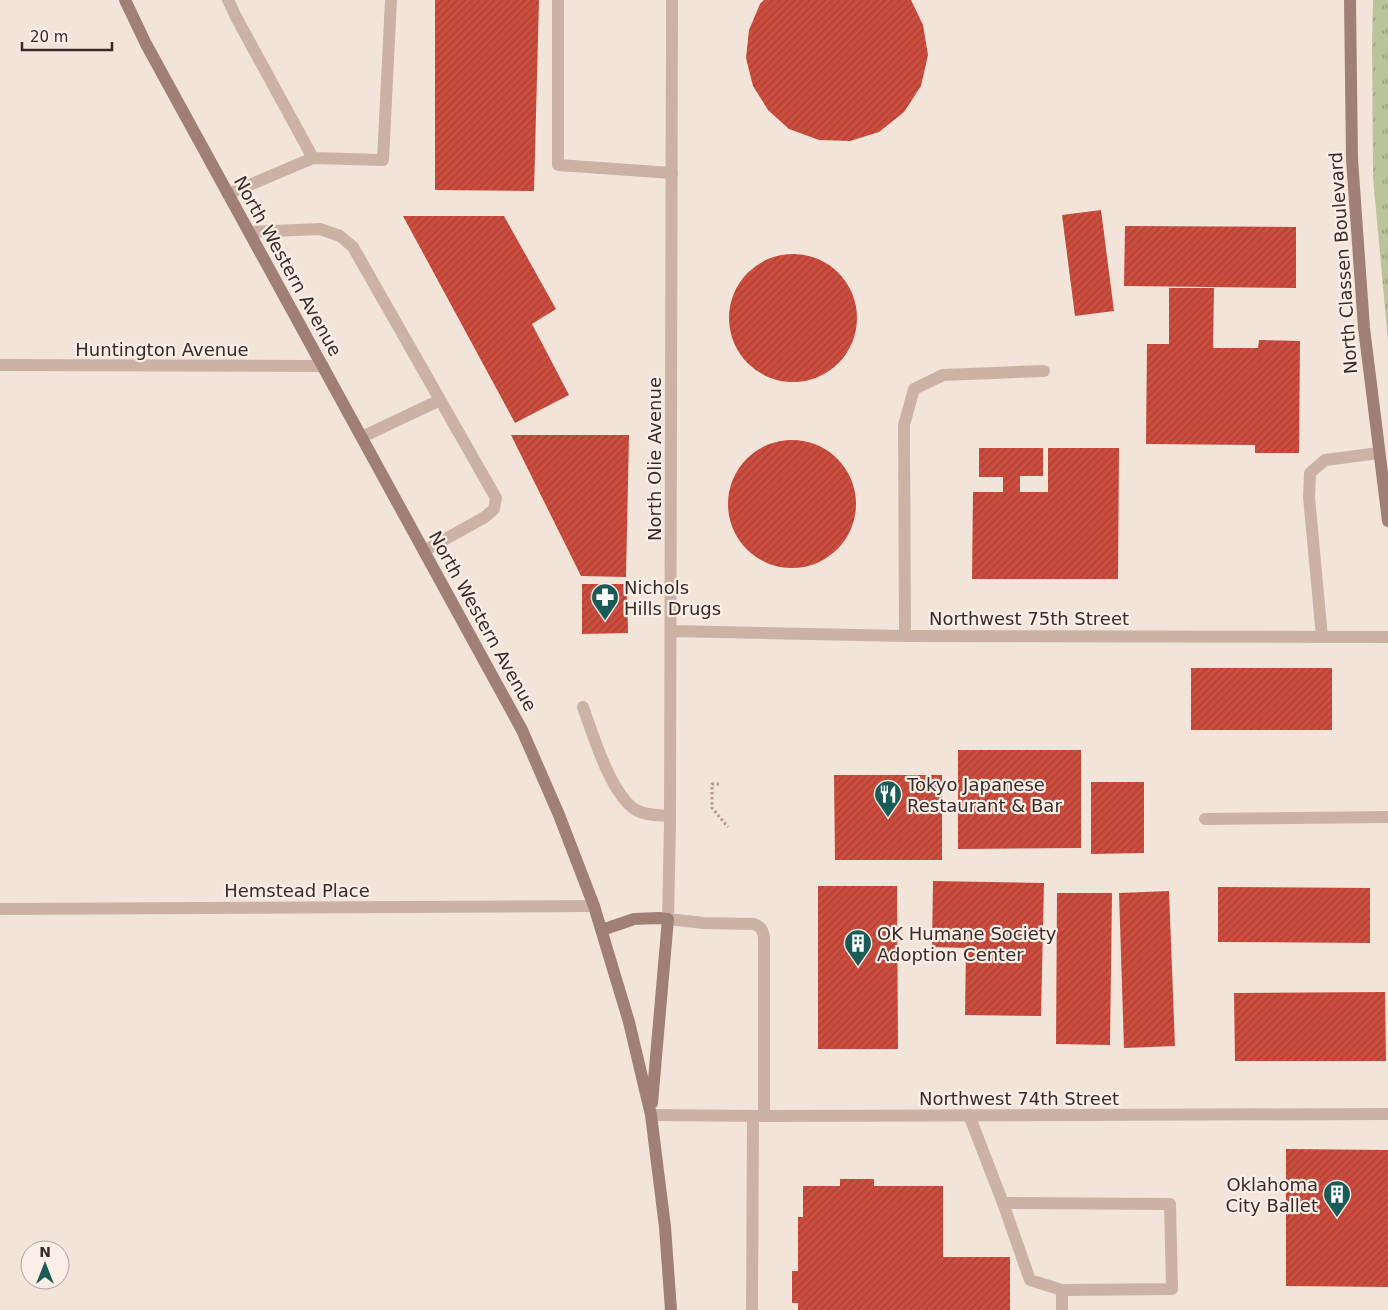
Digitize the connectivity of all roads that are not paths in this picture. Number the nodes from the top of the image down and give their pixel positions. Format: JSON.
{"nodes":[{"id":1,"x":125,"y":0,"type":"edge"},
{"id":2,"x":228,"y":0,"type":"edge"},
{"id":3,"x":391,"y":0,"type":"edge"},
{"id":4,"x":558,"y":0,"type":"edge"},
{"id":5,"x":672,"y":0,"type":"edge"},
{"id":6,"x":1350,"y":0,"type":"edge"},
{"id":7,"x":313,"y":158,"type":"junction"},
{"id":8,"x":672,"y":173,"type":"junction"},
{"id":9,"x":228,"y":194,"type":"junction"},
{"id":10,"x":249,"y":232,"type":"junction"},
{"id":11,"x":0,"y":366,"type":"edge"},
{"id":12,"x":323,"y":366,"type":"junction"},
{"id":13,"x":1044,"y":371,"type":"dead end"},
{"id":14,"x":440,"y":400,"type":"junction"},
{"id":15,"x":362,"y":438,"type":"junction"},
{"id":16,"x":1379,"y":452,"type":"junction"},
{"id":17,"x":1388,"y":521,"type":"edge"},
{"id":18,"x":424,"y":551,"type":"junction"},
{"id":19,"x":671,"y":630,"type":"junction"},
{"id":20,"x":906,"y":636,"type":"junction"},
{"id":21,"x":1322,"y":637,"type":"junction"},
{"id":22,"x":1388,"y":637,"type":"edge"},
{"id":23,"x":583,"y":707,"type":"dead end"},
{"id":24,"x":670,"y":816,"type":"junction"},
{"id":25,"x":1388,"y":817,"type":"edge"},
{"id":26,"x":1205,"y":819,"type":"dead end"},
{"id":27,"x":594,"y":906,"type":"junction"},
{"id":28,"x":0,"y":909,"type":"edge"},
{"id":29,"x":668,"y":919,"type":"junction"},
{"id":30,"x":602,"y":930,"type":"junction"},
{"id":31,"x":1388,"y":1114,"type":"edge"},
{"id":32,"x":651,"y":1115,"type":"junction"},
{"id":33,"x":968,"y":1115,"type":"junction"},
{"id":34,"x":759,"y":1116,"type":"junction"},
{"id":35,"x":1003,"y":1203,"type":"junction"},
{"id":36,"x":1062,"y":1290,"type":"junction"},
{"id":37,"x":671,"y":1310,"type":"edge"},
{"id":38,"x":752,"y":1310,"type":"edge"},
{"id":39,"x":1062,"y":1310,"type":"edge"}],
"edges":[{"from":1,"to":9,"type":"main road","name":"North Western Avenue"},
{"from":2,"to":7,"type":"street"},
{"from":3,"to":7,"type":"street"},
{"from":4,"to":8,"type":"street"},
{"from":5,"to":8,"type":"street","name":"North Olie Avenue"},
{"from":6,"to":16,"type":"main road","name":"North Classen Boulevard"},
{"from":7,"to":9,"type":"street"},
{"from":8,"to":19,"type":"street","name":"North Olie Avenue"},
{"from":9,"to":10,"type":"main road","name":"North Western Avenue"},
{"from":10,"to":12,"type":"main road","name":"North Western Avenue"},
{"from":10,"to":14,"type":"street"},
{"from":11,"to":12,"type":"street","name":"Huntington Avenue"},
{"from":12,"to":15,"type":"main road","name":"North Western Avenue"},
{"from":13,"to":20,"type":"street"},
{"from":14,"to":15,"type":"street"},
{"from":14,"to":18,"type":"street"},
{"from":15,"to":18,"type":"main road","name":"North Western Avenue"},
{"from":16,"to":17,"type":"main road","name":"North Classen Boulevard"},
{"from":16,"to":21,"type":"street"},
{"from":18,"to":27,"type":"main road","name":"North Western Avenue"},
{"from":19,"to":20,"type":"street","name":"Northwest 75th Street"},
{"from":19,"to":24,"type":"street","name":"North Olie Avenue"},
{"from":20,"to":21,"type":"street","name":"Northwest 75th Street"},
{"from":21,"to":22,"type":"street","name":"Northwest 75th Street"},
{"from":23,"to":24,"type":"street"},
{"from":24,"to":29,"type":"street","name":"North Olie Avenue"},
{"from":25,"to":26,"type":"street"},
{"from":27,"to":28,"type":"street","name":"Hemstead Place"},
{"from":27,"to":30,"type":"main road","name":"North Western Avenue"},
{"from":29,"to":30,"type":"main road"},
{"from":29,"to":32,"type":"main road"},
{"from":29,"to":34,"type":"street"},
{"from":30,"to":32,"type":"main road","name":"North Western Avenue"},
{"from":31,"to":33,"type":"street","name":"Northwest 74th Street"},
{"from":32,"to":34,"type":"street","name":"Northwest 74th Street"},
{"from":32,"to":37,"type":"main road","name":"North Western Avenue"},
{"from":33,"to":34,"type":"street","name":"Northwest 74th Street"},
{"from":33,"to":35,"type":"street"},
{"from":34,"to":38,"type":"street"},
{"from":35,"to":36,"type":"street"},
{"from":35,"to":36,"type":"street"},
{"from":36,"to":39,"type":"street"}]}
